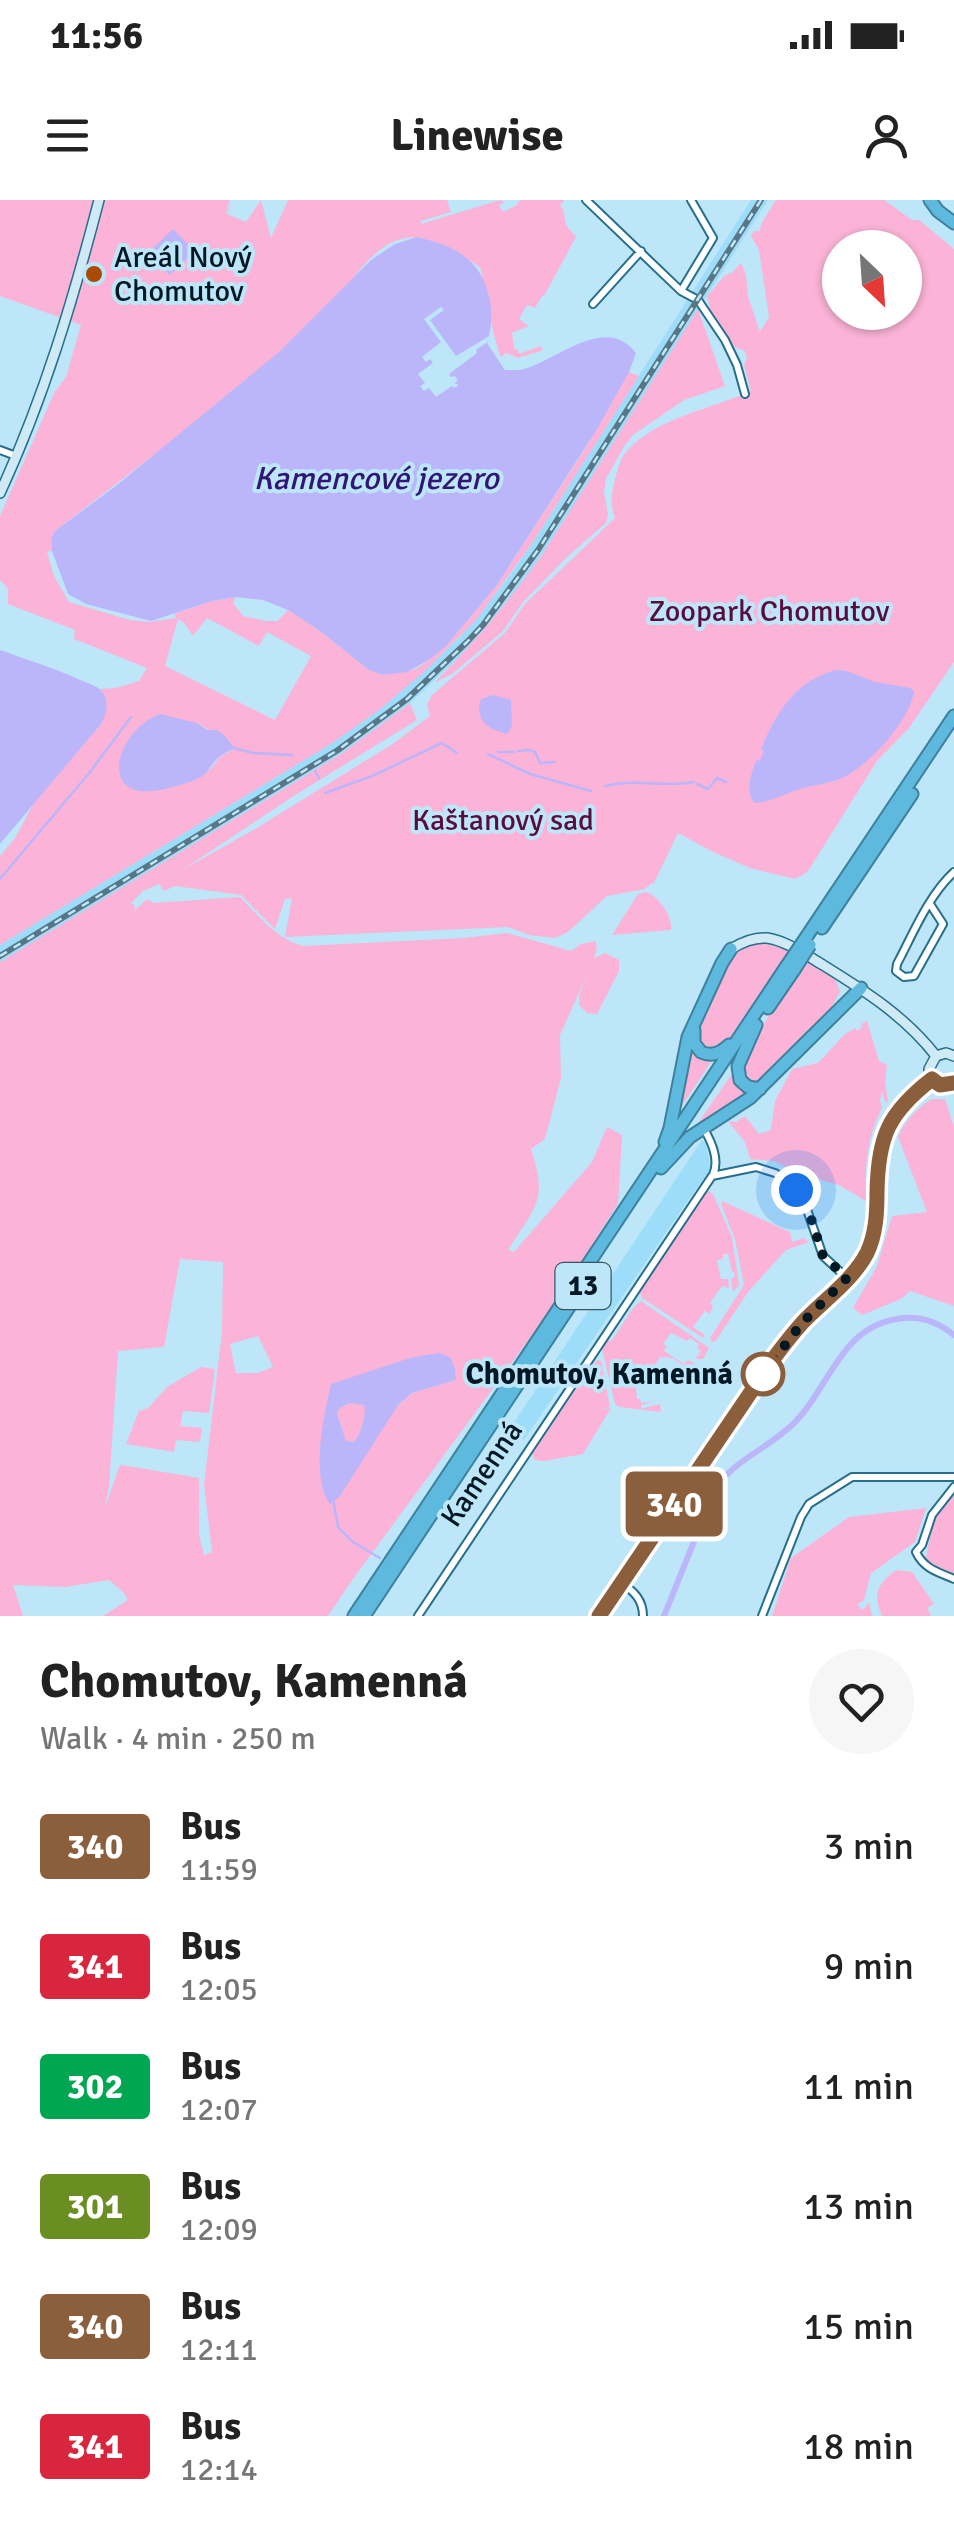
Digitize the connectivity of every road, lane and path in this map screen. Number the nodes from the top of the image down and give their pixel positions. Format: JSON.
{"nodes":[{"id":1,"x":99,"y":200,"type":"edge"},
{"id":2,"x":586,"y":200,"type":"edge"},
{"id":3,"x":690,"y":200,"type":"edge"},
{"id":4,"x":930,"y":200,"type":"edge"},
{"id":5,"x":954,"y":223,"type":"edge"},
{"id":6,"x":641,"y":252,"type":"junction"},
{"id":7,"x":681,"y":291,"type":"junction"},
{"id":8,"x":593,"y":304,"type":"dead end"},
{"id":9,"x":745,"y":394,"type":"dead end"},
{"id":10,"x":0,"y":450,"type":"edge"},
{"id":11,"x":16,"y":456,"type":"junction"},
{"id":12,"x":0,"y":493,"type":"edge"},
{"id":13,"x":954,"y":716,"type":"edge"},
{"id":14,"x":954,"y":730,"type":"edge"},
{"id":15,"x":954,"y":872,"type":"edge"},
{"id":16,"x":930,"y":904,"type":"junction"},
{"id":17,"x":810,"y":938,"type":"junction"},
{"id":18,"x":731,"y":949,"type":"joint"},
{"id":19,"x":790,"y":969,"type":"junction"},
{"id":20,"x":861,"y":988,"type":"junction"},
{"id":21,"x":696,"y":1020,"type":"junction"},
{"id":22,"x":756,"y":1025,"type":"junction"},
{"id":23,"x":741,"y":1034,"type":"junction"},
{"id":24,"x":936,"y":1056,"type":"junction"},
{"id":25,"x":954,"y":1056,"type":"edge"},
{"id":26,"x":932,"y":1079,"type":"junction"},
{"id":27,"x":954,"y":1084,"type":"edge"},
{"id":28,"x":760,"y":1088,"type":"junction"},
{"id":29,"x":703,"y":1126,"type":"junction"},
{"id":30,"x":658,"y":1166,"type":"junction"},
{"id":31,"x":712,"y":1176,"type":"junction"},
{"id":32,"x":847,"y":1278,"type":"junction"},
{"id":33,"x":954,"y":1477,"type":"edge"},
{"id":34,"x":954,"y":1487,"type":"edge"},
{"id":35,"x":954,"y":1579,"type":"edge"},
{"id":36,"x":621,"y":1583,"type":"junction"},
{"id":37,"x":354,"y":1616,"type":"edge"},
{"id":38,"x":366,"y":1616,"type":"edge"},
{"id":39,"x":418,"y":1616,"type":"edge"},
{"id":40,"x":599,"y":1616,"type":"edge"},
{"id":41,"x":643,"y":1616,"type":"edge"},
{"id":42,"x":762,"y":1616,"type":"edge"}],
"edges":[{"from":1,"to":11,"type":"street"},
{"from":2,"to":6,"type":"street"},
{"from":3,"to":7,"type":"street"},
{"from":4,"to":5,"type":"highway"},
{"from":6,"to":7,"type":"street"},
{"from":6,"to":8,"type":"street"},
{"from":7,"to":9,"type":"street"},
{"from":10,"to":11,"type":"street"},
{"from":11,"to":12,"type":"street"},
{"from":13,"to":17,"type":"highway","number":"13"},
{"from":14,"to":17,"type":"highway","number":"13"},
{"from":15,"to":16,"type":"street"},
{"from":16,"to":16,"type":"street"},
{"from":17,"to":19,"type":"highway","number":"13","bridge":true},
{"from":18,"to":20,"type":"street"},
{"from":18,"to":21,"type":"highway"},
{"from":19,"to":22,"type":"highway","number":"13"},
{"from":19,"to":23,"type":"highway","number":"13"},
{"from":20,"to":24,"type":"street"},
{"from":20,"to":28,"type":"highway"},
{"from":21,"to":23,"type":"highway"},
{"from":21,"to":30,"type":"highway"},
{"from":22,"to":28,"type":"highway"},
{"from":22,"to":30,"type":"highway","number":"13"},
{"from":23,"to":30,"type":"highway","number":"13"},
{"from":24,"to":25,"type":"street"},
{"from":24,"to":26,"type":"street"},
{"from":26,"to":27,"type":"street"},
{"from":26,"to":32,"type":"street"},
{"from":28,"to":29,"type":"highway"},
{"from":29,"to":30,"type":"highway"},
{"from":29,"to":31,"type":"street"},
{"from":30,"to":37,"type":"highway","number":"13"},
{"from":30,"to":38,"type":"highway","number":"13"},
{"from":31,"to":32,"type":"street"},
{"from":31,"to":39,"type":"street","name":"Kamenná"},
{"from":32,"to":36,"type":"street"},
{"from":33,"to":42,"type":"street"},
{"from":34,"to":35,"type":"street"},
{"from":36,"to":40,"type":"street"},
{"from":36,"to":41,"type":"street"}]}
